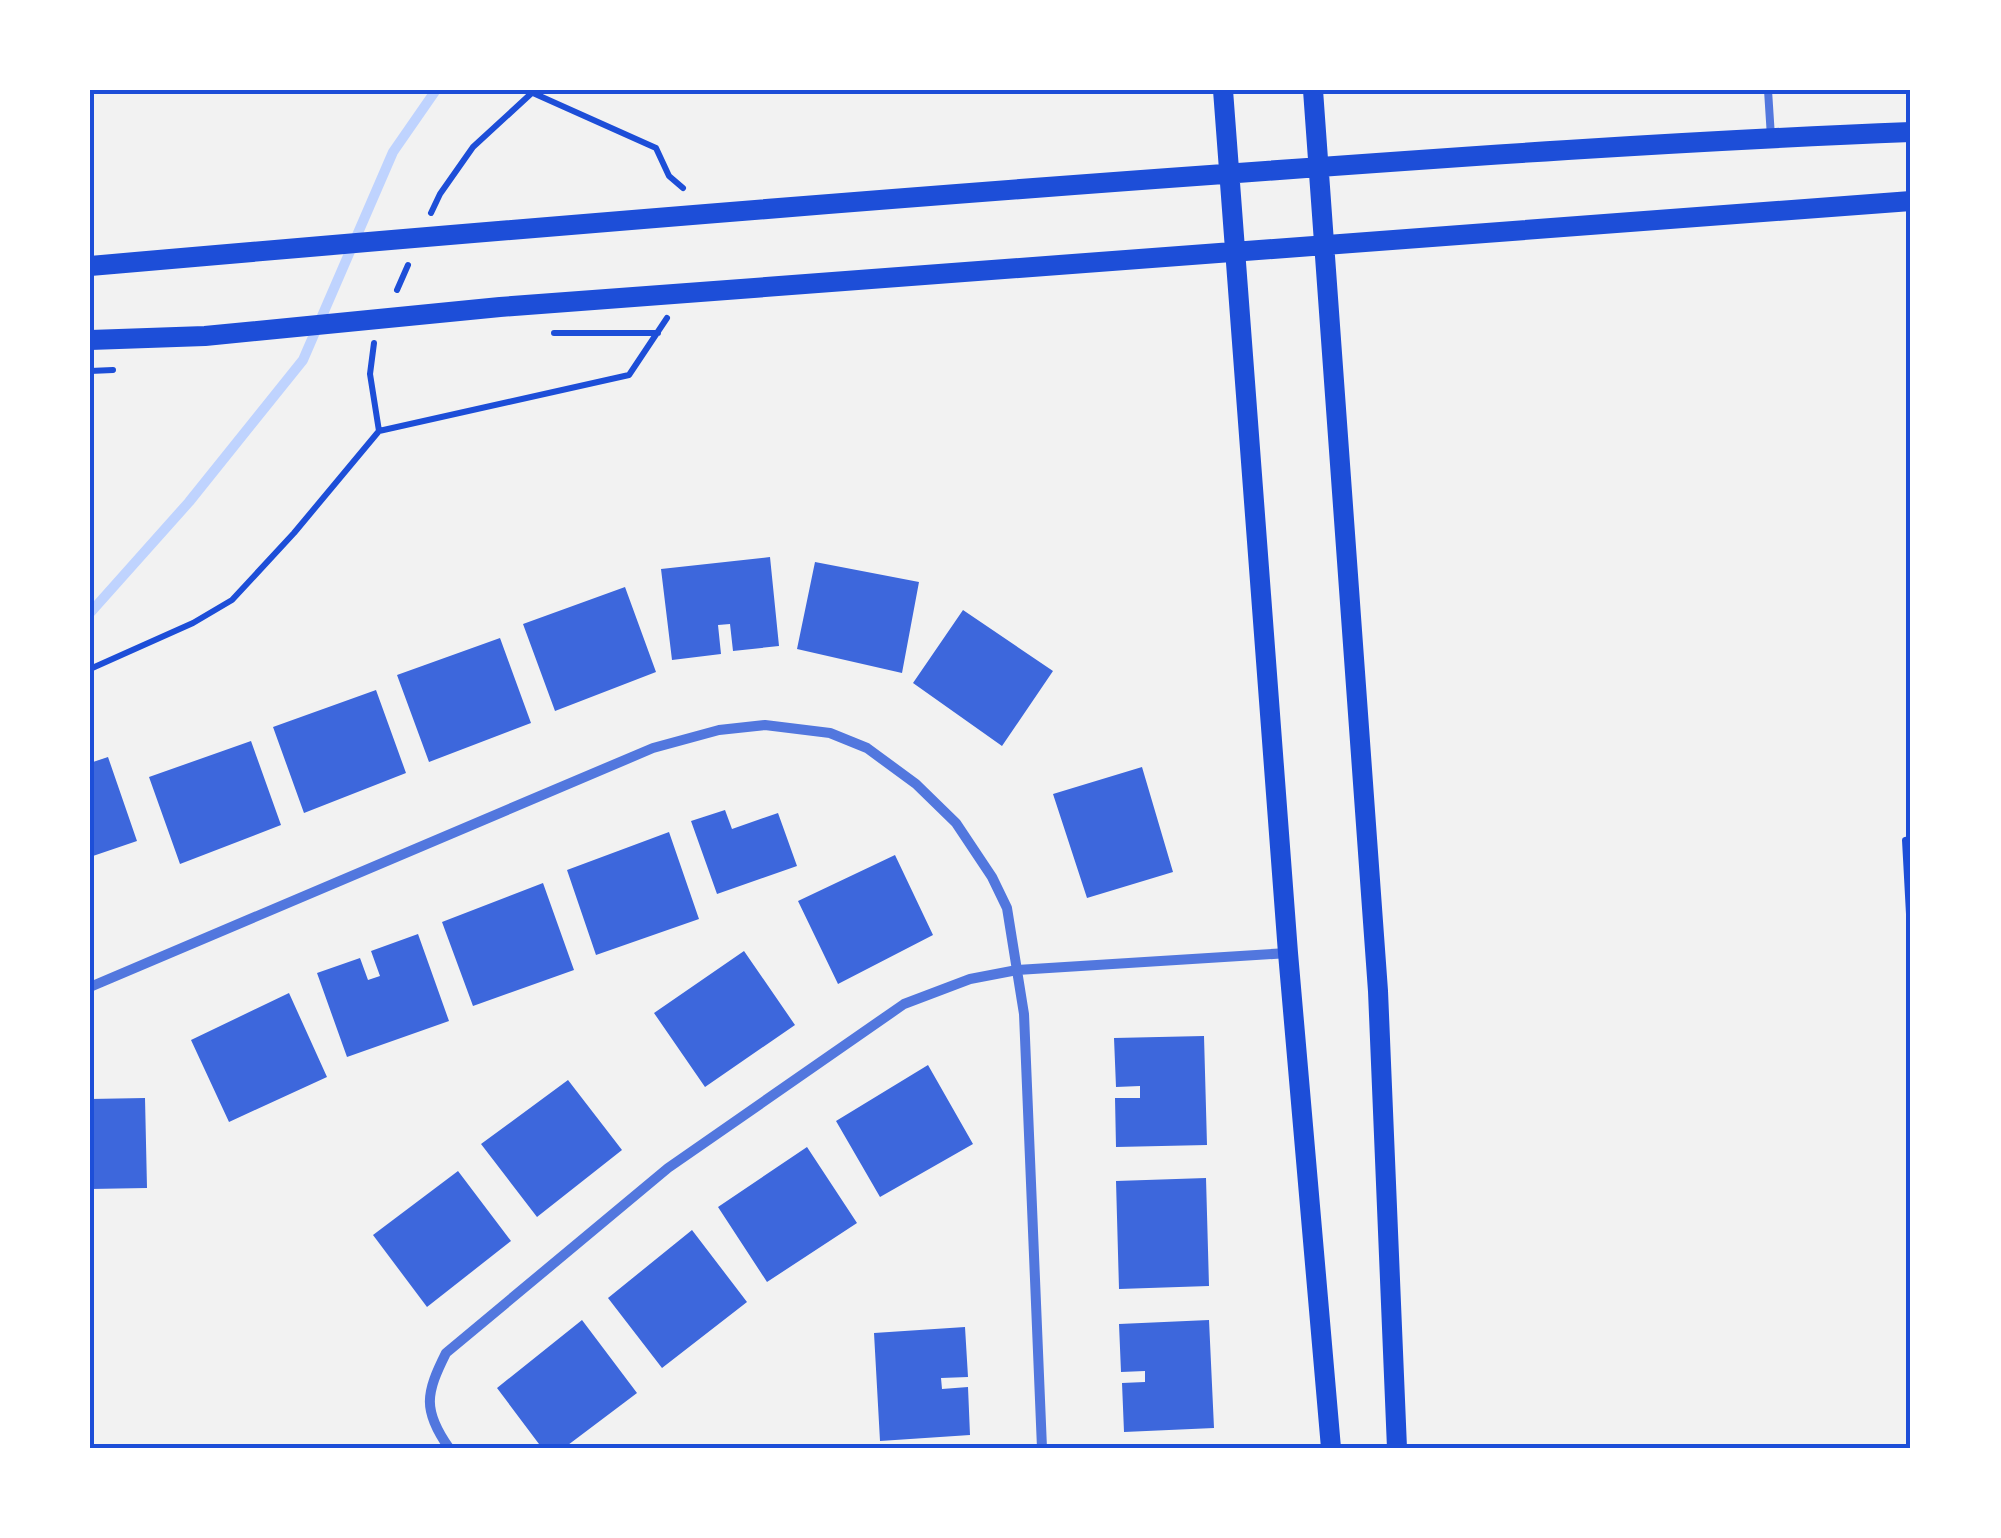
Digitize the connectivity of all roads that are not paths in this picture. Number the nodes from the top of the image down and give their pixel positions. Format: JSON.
{"nodes":[{"id":1,"x":1223,"y":90,"type":"edge"},
{"id":2,"x":1313,"y":90,"type":"edge"},
{"id":3,"x":1768,"y":90,"type":"edge"},
{"id":4,"x":1911,"y":132,"type":"edge"},
{"id":5,"x":1771,"y":137,"type":"junction"},
{"id":6,"x":1319,"y":166,"type":"junction"},
{"id":7,"x":1229,"y":174,"type":"junction"},
{"id":8,"x":1911,"y":201,"type":"edge"},
{"id":9,"x":1324,"y":244,"type":"junction"},
{"id":10,"x":1234,"y":252,"type":"junction"},
{"id":11,"x":90,"y":266,"type":"edge"},
{"id":12,"x":90,"y":340,"type":"edge"},
{"id":13,"x":1288,"y":953,"type":"junction"},
{"id":14,"x":1017,"y":970,"type":"junction"},
{"id":15,"x":90,"y":987,"type":"edge"},
{"id":16,"x":448,"y":1448,"type":"edge"},
{"id":17,"x":1042,"y":1448,"type":"edge"},
{"id":18,"x":1331,"y":1448,"type":"edge"},
{"id":19,"x":1397,"y":1448,"type":"edge"}],
"edges":[{"from":1,"to":7,"type":"main road"},
{"from":2,"to":6,"type":"main road"},
{"from":3,"to":5,"type":"lane"},
{"from":4,"to":5,"type":"main road"},
{"from":5,"to":6,"type":"main road"},
{"from":6,"to":7,"type":"main road"},
{"from":6,"to":9,"type":"main road"},
{"from":7,"to":10,"type":"main road"},
{"from":7,"to":11,"type":"main road"},
{"from":8,"to":9,"type":"main road"},
{"from":9,"to":10,"type":"main road"},
{"from":9,"to":19,"type":"main road"},
{"from":10,"to":12,"type":"main road"},
{"from":10,"to":13,"type":"main road"},
{"from":13,"to":14,"type":"street"},
{"from":13,"to":18,"type":"main road"},
{"from":14,"to":15,"type":"street"},
{"from":14,"to":16,"type":"street"},
{"from":14,"to":17,"type":"street"}]}
